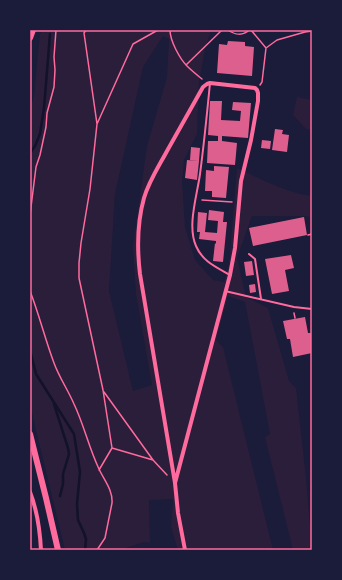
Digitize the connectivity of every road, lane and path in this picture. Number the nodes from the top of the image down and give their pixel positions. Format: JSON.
{"nodes":[{"id":1,"x":33,"y":30,"type":"edge"},
{"id":2,"x":56,"y":30,"type":"edge"},
{"id":3,"x":86,"y":30,"type":"edge"},
{"id":4,"x":158,"y":30,"type":"edge"},
{"id":5,"x":170,"y":30,"type":"edge"},
{"id":6,"x":222,"y":30,"type":"edge"},
{"id":7,"x":228,"y":30,"type":"edge"},
{"id":8,"x":250,"y":30,"type":"edge"},
{"id":9,"x":312,"y":31,"type":"edge"},
{"id":10,"x":30,"y":38,"type":"edge"},
{"id":11,"x":266,"y":48,"type":"junction"},
{"id":12,"x":186,"y":65,"type":"junction"},
{"id":13,"x":208,"y":84,"type":"junction"},
{"id":14,"x":257,"y":90,"type":"junction"},
{"id":15,"x":97,"y":124,"type":"junction"},
{"id":16,"x":196,"y":199,"type":"junction"},
{"id":17,"x":239,"y":202,"type":"junction"},
{"id":18,"x":30,"y":215,"type":"edge"},
{"id":19,"x":312,"y":234,"type":"edge"},
{"id":20,"x":308,"y":235,"type":"dead end"},
{"id":21,"x":249,"y":254,"type":"dead end"},
{"id":22,"x":230,"y":275,"type":"junction"},
{"id":23,"x":30,"y":291,"type":"edge"},
{"id":24,"x":226,"y":291,"type":"junction"},
{"id":25,"x":261,"y":299,"type":"junction"},
{"id":26,"x":312,"y":309,"type":"edge"},
{"id":27,"x":103,"y":390,"type":"junction"},
{"id":28,"x":30,"y":434,"type":"edge"},
{"id":29,"x":112,"y":448,"type":"junction"},
{"id":30,"x":153,"y":460,"type":"junction"},
{"id":31,"x":99,"y":470,"type":"junction"},
{"id":32,"x":175,"y":483,"type":"junction"},
{"id":33,"x":30,"y":492,"type":"edge"},
{"id":34,"x":41,"y":550,"type":"edge"},
{"id":35,"x":58,"y":550,"type":"edge"},
{"id":36,"x":97,"y":550,"type":"edge"},
{"id":37,"x":185,"y":550,"type":"edge"}],
"edges":[{"from":1,"to":10,"type":"main road"},
{"from":2,"to":18,"type":"path"},
{"from":3,"to":15,"type":"path"},
{"from":4,"to":15,"type":"path"},
{"from":5,"to":12,"type":"path"},
{"from":6,"to":12,"type":"path"},
{"from":7,"to":8,"type":"path"},
{"from":8,"to":11,"type":"path"},
{"from":9,"to":11,"type":"path"},
{"from":11,"to":14,"type":"path"},
{"from":12,"to":13,"type":"path"},
{"from":13,"to":14,"type":"street"},
{"from":13,"to":16,"type":"lane"},
{"from":13,"to":32,"type":"street"},
{"from":14,"to":17,"type":"street"},
{"from":15,"to":27,"type":"path"},
{"from":16,"to":17,"type":"path"},
{"from":16,"to":22,"type":"lane"},
{"from":17,"to":22,"type":"street"},
{"from":19,"to":20,"type":"path"},
{"from":21,"to":25,"type":"lane"},
{"from":22,"to":24,"type":"street"},
{"from":23,"to":31,"type":"path"},
{"from":24,"to":25,"type":"lane"},
{"from":24,"to":32,"type":"street"},
{"from":25,"to":26,"type":"lane"},
{"from":27,"to":29,"type":"path"},
{"from":27,"to":30,"type":"path"},
{"from":28,"to":35,"type":"main road"},
{"from":29,"to":30,"type":"path"},
{"from":29,"to":31,"type":"path"},
{"from":30,"to":32,"type":"path"},
{"from":31,"to":36,"type":"path"},
{"from":32,"to":37,"type":"street"},
{"from":33,"to":34,"type":"street"}]}
